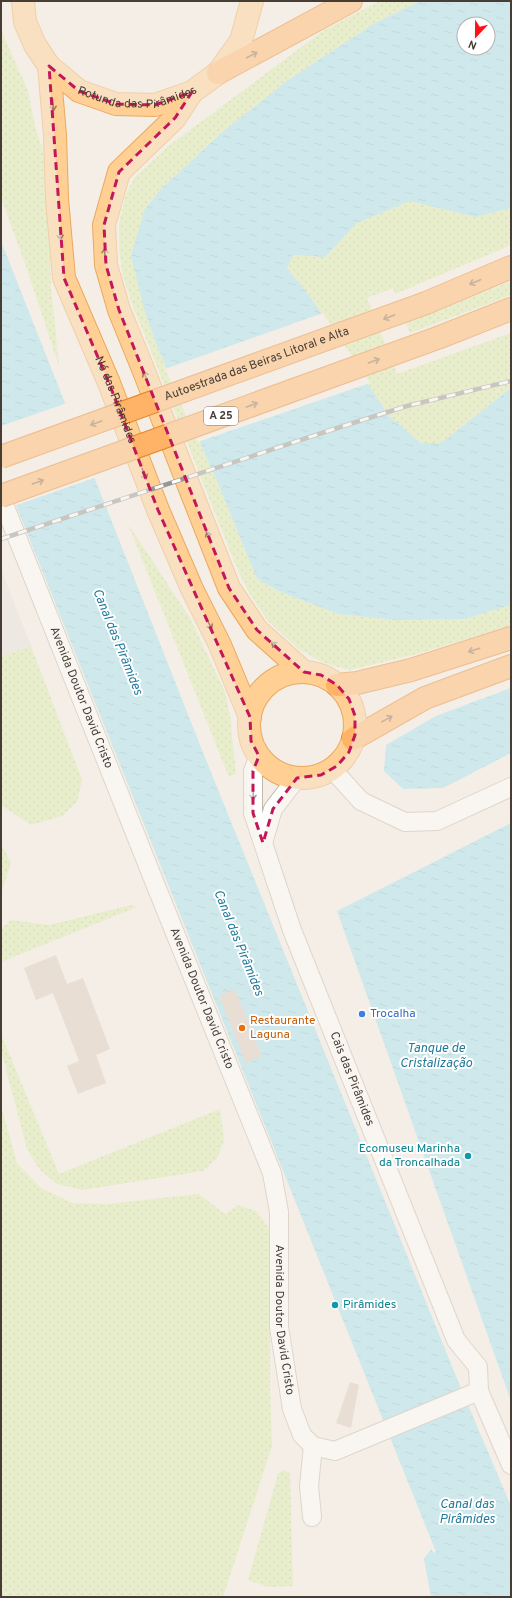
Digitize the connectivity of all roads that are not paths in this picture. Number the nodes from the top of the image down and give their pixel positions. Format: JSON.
{"nodes":[{"id":1,"x":8,"y":1,"type":"edge"},
{"id":2,"x":252,"y":1,"type":"edge"},
{"id":3,"x":352,"y":1,"type":"edge"},
{"id":4,"x":24,"y":12,"type":"edge"},
{"id":5,"x":49,"y":66,"type":"junction"},
{"id":6,"x":218,"y":73,"type":"junction"},
{"id":7,"x":192,"y":92,"type":"junction"},
{"id":8,"x":511,"y":267,"type":"edge"},
{"id":9,"x":511,"y":309,"type":"edge"},
{"id":10,"x":1,"y":457,"type":"edge"},
{"id":11,"x":1,"y":496,"type":"edge"},
{"id":12,"x":511,"y":638,"type":"edge"},
{"id":13,"x":511,"y":666,"type":"edge"},
{"id":14,"x":304,"y":672,"type":"junction"},
{"id":15,"x":337,"y":685,"type":"junction"},
{"id":16,"x":250,"y":717,"type":"junction"},
{"id":17,"x":354,"y":739,"type":"junction"},
{"id":18,"x":259,"y":756,"type":"junction"},
{"id":19,"x":332,"y":769,"type":"junction"},
{"id":20,"x":297,"y":778,"type":"junction"},
{"id":21,"x":511,"y":787,"type":"edge"},
{"id":22,"x":263,"y":843,"type":"junction"},
{"id":23,"x":474,"y":1393,"type":"junction"},
{"id":24,"x":313,"y":1446,"type":"junction"},
{"id":25,"x":511,"y":1465,"type":"edge"},
{"id":26,"x":312,"y":1517,"type":"dead end"}],
"edges":[{"from":1,"to":4,"type":"main road","name":"Rotunda das Pirâmides"},
{"from":2,"to":6,"type":"main road","name":"Rotunda das Pirâmides"},
{"from":6,"to":3,"type":"highway","one_way":true},
{"from":4,"to":5,"type":"main road","name":"Rotunda das Pirâmides"},
{"from":5,"to":7,"type":"main road","name":"Rotunda das Pirâmides"},
{"from":5,"to":16,"type":"main road","name":"Nó das Pirâmides","one_way":true},
{"from":6,"to":7,"type":"main road","name":"Rotunda das Pirâmides"},
{"from":14,"to":7,"type":"main road","name":"Nó das Pirâmides","one_way":true},
{"from":8,"to":10,"type":"highway","name":"Autoestrada das Beiras Litoral e Alta","one_way":true,"bridge":true},
{"from":11,"to":9,"type":"highway","number":"A 25","one_way":true,"bridge":true},
{"from":11,"to":24,"type":"street","name":"Avenida Doutor David Cristo"},
{"from":12,"to":15,"type":"highway","one_way":true},
{"from":17,"to":13,"type":"highway","one_way":true},
{"from":14,"to":15,"type":"main road","name":"Nó das Pirâmides"},
{"from":14,"to":16,"type":"main road","name":"Nó das Pirâmides"},
{"from":15,"to":17,"type":"main road","name":"Nó das Pirâmides"},
{"from":16,"to":18,"type":"main road","name":"Nó das Pirâmides"},
{"from":17,"to":19,"type":"main road","name":"Nó das Pirâmides"},
{"from":18,"to":20,"type":"main road","name":"Nó das Pirâmides"},
{"from":18,"to":22,"type":"street","name":"Cais das Pirâmides","one_way":true},
{"from":19,"to":20,"type":"main road","name":"Nó das Pirâmides"},
{"from":19,"to":21,"type":"street"},
{"from":20,"to":22,"type":"street"},
{"from":22,"to":23,"type":"street","name":"Cais das Pirâmides"},
{"from":23,"to":24,"type":"street"},
{"from":23,"to":25,"type":"street","name":"Cais das Pirâmides"},
{"from":24,"to":26,"type":"street"}]}
